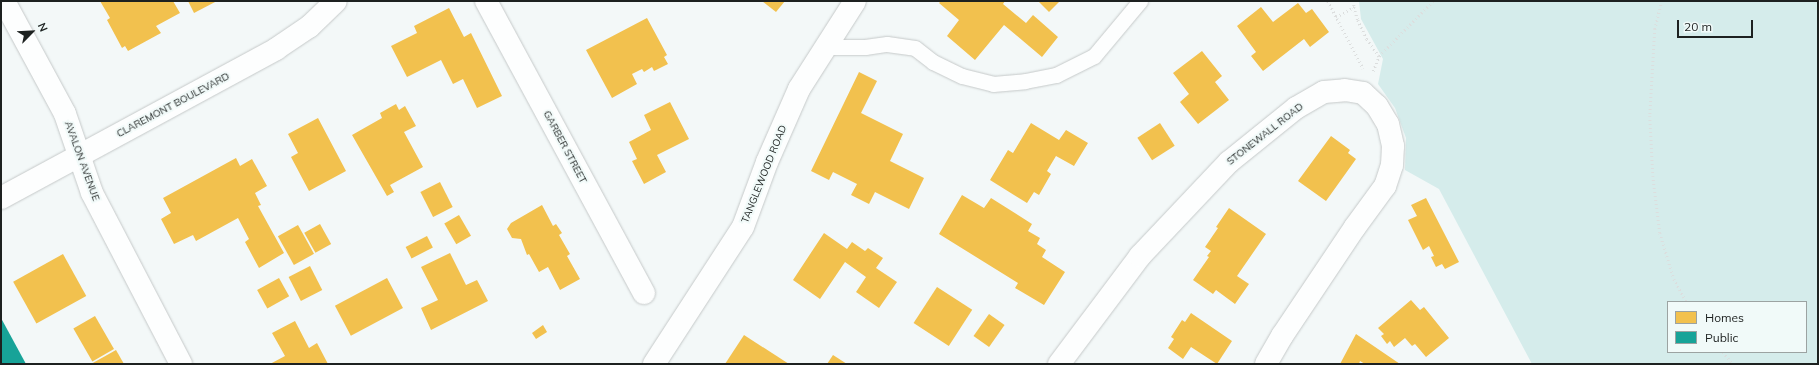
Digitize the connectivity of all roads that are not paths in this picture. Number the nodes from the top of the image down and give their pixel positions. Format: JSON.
{"nodes":[{"id":1,"x":4,"y":1,"type":"edge"},
{"id":2,"x":336,"y":1,"type":"edge"},
{"id":3,"x":486,"y":1,"type":"edge"},
{"id":4,"x":855,"y":1,"type":"edge"},
{"id":5,"x":1140,"y":1,"type":"edge"},
{"id":6,"x":824,"y":47,"type":"junction"},
{"id":7,"x":79,"y":156,"type":"junction"},
{"id":8,"x":1,"y":198,"type":"edge"},
{"id":9,"x":644,"y":293,"type":"dead end"},
{"id":10,"x":181,"y":364,"type":"edge"},
{"id":11,"x":654,"y":364,"type":"edge"},
{"id":12,"x":1059,"y":364,"type":"edge"},
{"id":13,"x":1266,"y":364,"type":"edge"}],
"edges":[{"from":1,"to":7,"type":"street","name":"AVALON AVENUE"},
{"from":2,"to":7,"type":"street","name":"CLAREMONT BOULEVARD"},
{"from":3,"to":9,"type":"street","name":"GARBER STREET"},
{"from":4,"to":6,"type":"street","name":"TANGLEWOOD ROAD"},
{"from":5,"to":6,"type":"lane"},
{"from":6,"to":11,"type":"street","name":"TANGLEWOOD ROAD"},
{"from":7,"to":8,"type":"street","name":"CLAREMONT BOULEVARD"},
{"from":7,"to":10,"type":"street","name":"AVALON AVENUE"},
{"from":12,"to":13,"type":"street","name":"STONEWALL ROAD"}]}
